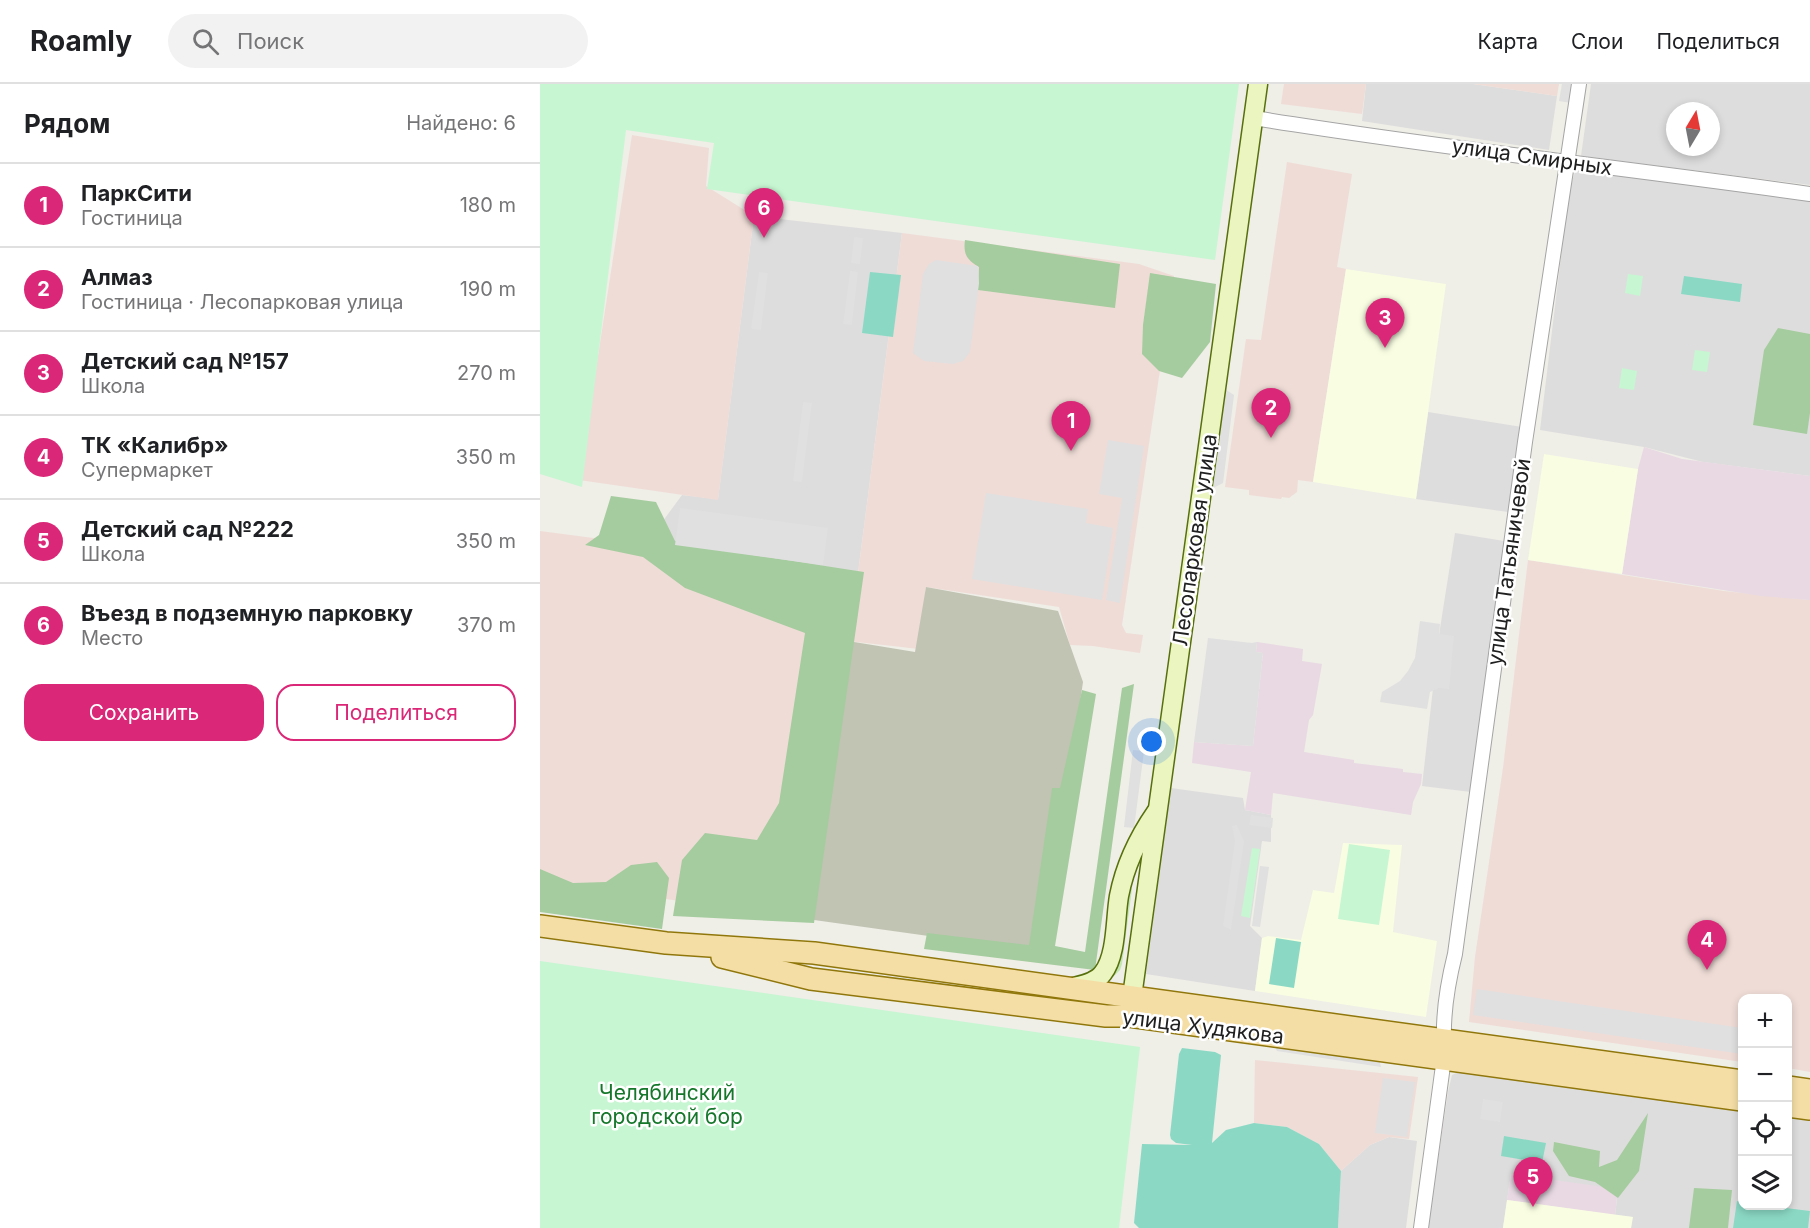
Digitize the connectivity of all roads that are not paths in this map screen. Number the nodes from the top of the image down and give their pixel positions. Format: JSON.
{"nodes":[{"id":1,"x":1258,"y":84,"type":"edge"},
{"id":2,"x":1579,"y":84,"type":"edge"},
{"id":3,"x":1254,"y":118,"type":"junction"},
{"id":4,"x":1567,"y":163,"type":"junction"},
{"id":5,"x":1810,"y":194,"type":"edge"},
{"id":6,"x":1158,"y":808,"type":"junction"},
{"id":7,"x":540,"y":926,"type":"edge"},
{"id":8,"x":666,"y":943,"type":"junction"},
{"id":9,"x":1066,"y":989,"type":"junction"},
{"id":10,"x":1130,"y":1006,"type":"junction"},
{"id":11,"x":1444,"y":1049,"type":"junction"},
{"id":12,"x":1738,"y":1080,"type":"edge"},
{"id":13,"x":1792,"y":1088,"type":"edge"},
{"id":14,"x":1810,"y":1090,"type":"edge"},
{"id":15,"x":1738,"y":1099,"type":"edge"},
{"id":16,"x":1792,"y":1107,"type":"edge"},
{"id":17,"x":1810,"y":1109,"type":"edge"},
{"id":18,"x":1421,"y":1228,"type":"edge"}],
"edges":[{"from":1,"to":3,"type":"main road","name":"Лесопарковая улица"},
{"from":2,"to":4,"type":"street","name":"улица Татьяничевой"},
{"from":3,"to":4,"type":"street","name":"улица Смирных"},
{"from":3,"to":6,"type":"main road","name":"Лесопарковая улица"},
{"from":4,"to":5,"type":"street","name":"улица Смирных"},
{"from":4,"to":11,"type":"street","name":"улица Татьяничевой"},
{"from":6,"to":9,"type":"main road"},
{"from":6,"to":10,"type":"main road","name":"Лесопарковая улица"},
{"from":7,"to":8,"type":"main road","name":"улица Худякова"},
{"from":8,"to":9,"type":"main road","name":"улица Худякова"},
{"from":8,"to":10,"type":"main road","name":"улица Худякова"},
{"from":9,"to":10,"type":"main road","name":"улица Худякова"},
{"from":10,"to":11,"type":"main road","name":"улица Худякова"},
{"from":11,"to":12,"type":"main road","name":"улица Худякова"},
{"from":11,"to":15,"type":"main road","name":"улица Худякова"},
{"from":11,"to":18,"type":"street","name":"улица Татьяничевой"},
{"from":13,"to":14,"type":"main road"},
{"from":16,"to":17,"type":"main road"}]}
